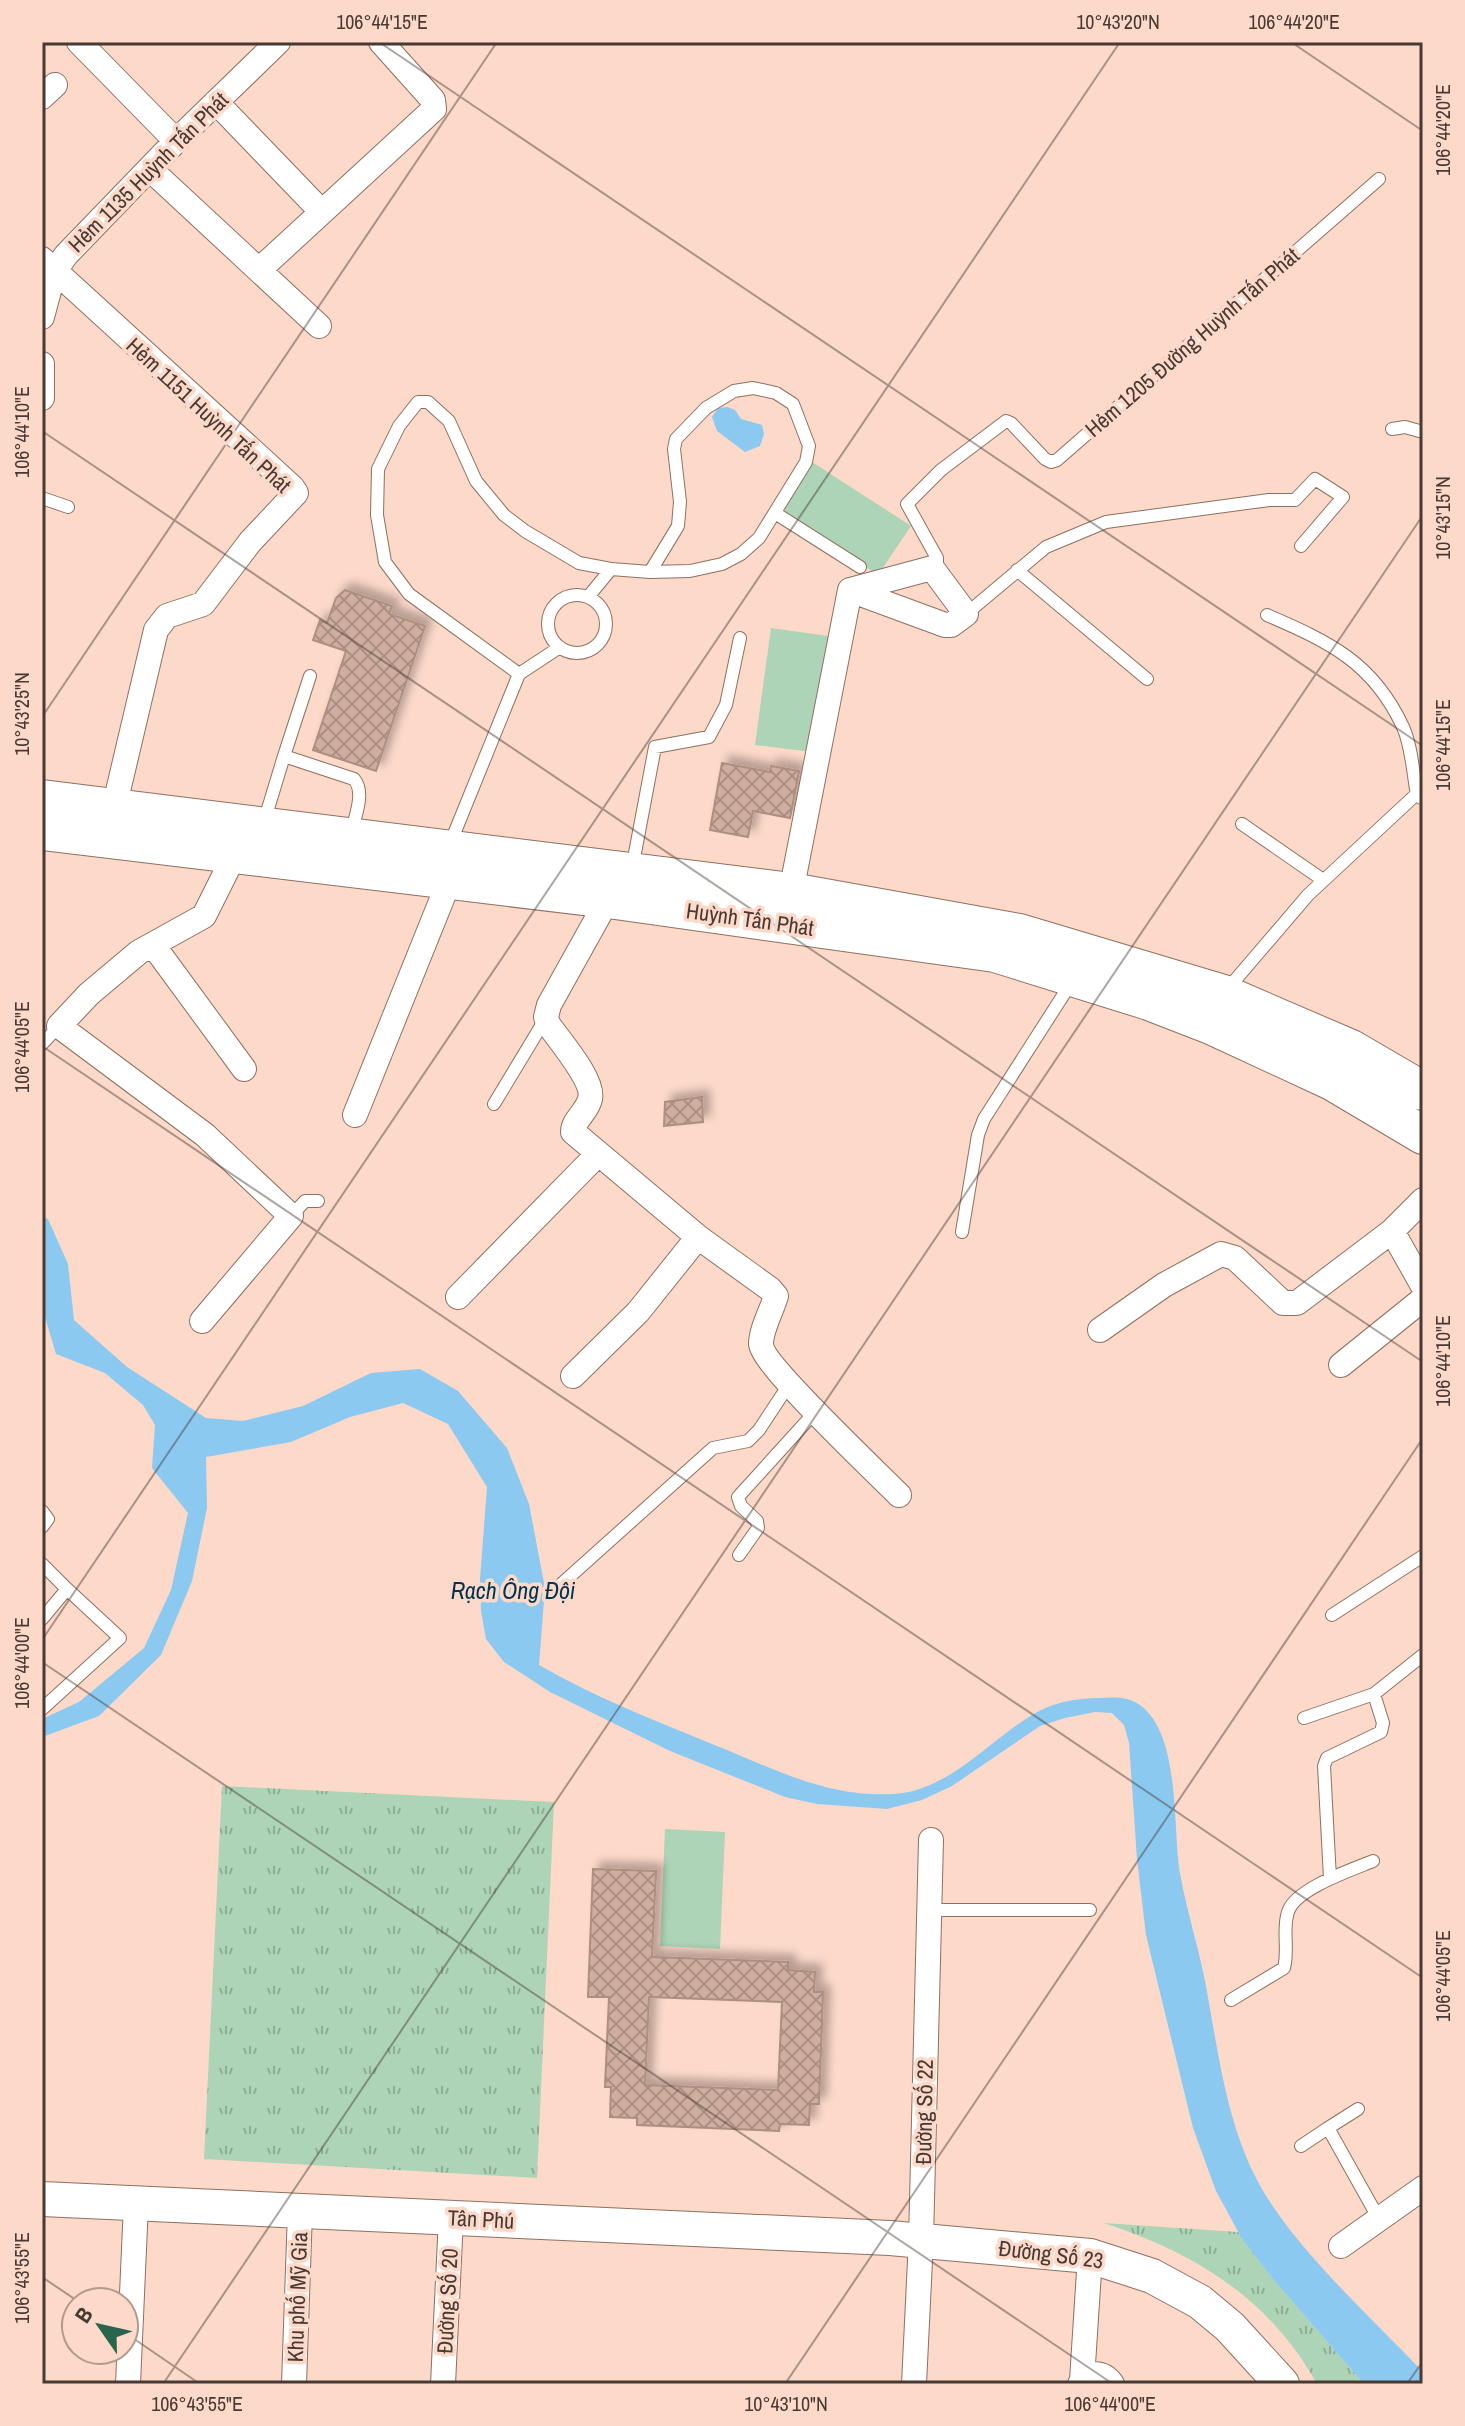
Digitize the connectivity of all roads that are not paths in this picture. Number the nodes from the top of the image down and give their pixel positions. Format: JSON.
{"nodes":[{"id":1,"x":79,"y":42,"type":"edge"},
{"id":2,"x":278,"y":42,"type":"edge"},
{"id":3,"x":381,"y":42,"type":"edge"},
{"id":4,"x":216,"y":102,"type":"junction"},
{"id":5,"x":176,"y":141,"type":"junction"},
{"id":6,"x":151,"y":170,"type":"junction"},
{"id":7,"x":1379,"y":179,"type":"dead end"},
{"id":8,"x":321,"y":211,"type":"junction"},
{"id":9,"x":48,"y":265,"type":"edge"},
{"id":10,"x":259,"y":270,"type":"junction"},
{"id":11,"x":42,"y":317,"type":"edge"},
{"id":12,"x":319,"y":326,"type":"dead end"},
{"id":13,"x":42,"y":364,"type":"edge"},
{"id":14,"x":42,"y":398,"type":"edge"},
{"id":15,"x":1392,"y":429,"type":"dead end"},
{"id":16,"x":1423,"y":432,"type":"edge"},
{"id":17,"x":42,"y":498,"type":"edge"},
{"id":18,"x":68,"y":507,"type":"dead end"},
{"id":19,"x":775,"y":513,"type":"junction"},
{"id":20,"x":1301,"y":546,"type":"dead end"},
{"id":21,"x":860,"y":567,"type":"dead end"},
{"id":22,"x":932,"y":568,"type":"junction"},
{"id":23,"x":611,"y":569,"type":"junction"},
{"id":24,"x":1017,"y":570,"type":"junction"},
{"id":25,"x":650,"y":572,"type":"junction"},
{"id":26,"x":850,"y":590,"type":"junction"},
{"id":27,"x":588,"y":597,"type":"junction"},
{"id":28,"x":966,"y":614,"type":"junction"},
{"id":29,"x":1267,"y":615,"type":"dead end"},
{"id":30,"x":740,"y":638,"type":"dead end"},
{"id":31,"x":560,"y":647,"type":"junction"},
{"id":32,"x":519,"y":674,"type":"junction"},
{"id":33,"x":310,"y":676,"type":"dead end"},
{"id":34,"x":1147,"y":679,"type":"dead end"},
{"id":35,"x":284,"y":756,"type":"junction"},
{"id":36,"x":1421,"y":794,"type":"edge"},
{"id":37,"x":42,"y":799,"type":"edge"},
{"id":38,"x":113,"y":824,"type":"junction"},
{"id":39,"x":1242,"y":824,"type":"dead end"},
{"id":40,"x":263,"y":827,"type":"junction"},
{"id":41,"x":42,"y":831,"type":"edge"},
{"id":42,"x":350,"y":838,"type":"junction"},
{"id":43,"x":234,"y":856,"type":"junction"},
{"id":44,"x":449,"y":865,"type":"junction"},
{"id":45,"x":1323,"y":880,"type":"junction"},
{"id":46,"x":622,"y":891,"type":"junction"},
{"id":47,"x":788,"y":908,"type":"junction"},
{"id":48,"x":153,"y":945,"type":"junction"},
{"id":49,"x":1074,"y":978,"type":"junction"},
{"id":50,"x":1223,"y":994,"type":"junction"},
{"id":51,"x":546,"y":1017,"type":"junction"},
{"id":52,"x":59,"y":1026,"type":"junction"},
{"id":53,"x":42,"y":1044,"type":"edge"},
{"id":54,"x":244,"y":1069,"type":"dead end"},
{"id":55,"x":1423,"y":1091,"type":"edge"},
{"id":56,"x":494,"y":1104,"type":"dead end"},
{"id":57,"x":355,"y":1115,"type":"dead end"},
{"id":58,"x":1423,"y":1135,"type":"edge"},
{"id":59,"x":598,"y":1154,"type":"junction"},
{"id":60,"x":1423,"y":1200,"type":"edge"},
{"id":61,"x":318,"y":1201,"type":"dead end"},
{"id":62,"x":291,"y":1216,"type":"junction"},
{"id":63,"x":1392,"y":1231,"type":"junction"},
{"id":64,"x":962,"y":1232,"type":"dead end"},
{"id":65,"x":698,"y":1237,"type":"junction"},
{"id":66,"x":1423,"y":1286,"type":"edge"},
{"id":67,"x":458,"y":1297,"type":"dead end"},
{"id":68,"x":1423,"y":1299,"type":"edge"},
{"id":69,"x":202,"y":1321,"type":"dead end"},
{"id":70,"x":1100,"y":1330,"type":"dead end"},
{"id":71,"x":1341,"y":1365,"type":"dead end"},
{"id":72,"x":573,"y":1376,"type":"dead end"},
{"id":73,"x":790,"y":1383,"type":"junction"},
{"id":74,"x":816,"y":1411,"type":"junction"},
{"id":75,"x":899,"y":1495,"type":"dead end"},
{"id":76,"x":42,"y":1511,"type":"edge"},
{"id":77,"x":42,"y":1527,"type":"edge"},
{"id":78,"x":739,"y":1555,"type":"dead end"},
{"id":79,"x":1423,"y":1556,"type":"edge"},
{"id":80,"x":42,"y":1564,"type":"edge"},
{"id":81,"x":557,"y":1588,"type":"dead end"},
{"id":82,"x":67,"y":1589,"type":"junction"},
{"id":83,"x":1332,"y":1615,"type":"dead end"},
{"id":84,"x":42,"y":1619,"type":"edge"},
{"id":85,"x":1423,"y":1655,"type":"edge"},
{"id":86,"x":1374,"y":1694,"type":"junction"},
{"id":87,"x":42,"y":1709,"type":"edge"},
{"id":88,"x":1304,"y":1718,"type":"dead end"},
{"id":89,"x":931,"y":1840,"type":"dead end"},
{"id":90,"x":1373,"y":1861,"type":"dead end"},
{"id":91,"x":1330,"y":1878,"type":"junction"},
{"id":92,"x":929,"y":1910,"type":"junction"},
{"id":93,"x":1090,"y":1910,"type":"dead end"},
{"id":94,"x":1231,"y":2000,"type":"dead end"},
{"id":95,"x":1358,"y":2109,"type":"dead end"},
{"id":96,"x":1328,"y":2128,"type":"junction"},
{"id":97,"x":1301,"y":2146,"type":"dead end"},
{"id":98,"x":1423,"y":2188,"type":"edge"},
{"id":99,"x":42,"y":2199,"type":"edge"},
{"id":100,"x":136,"y":2204,"type":"junction"},
{"id":101,"x":300,"y":2211,"type":"junction"},
{"id":102,"x":451,"y":2218,"type":"junction"},
{"id":103,"x":1379,"y":2219,"type":"junction"},
{"id":104,"x":921,"y":2240,"type":"junction"},
{"id":105,"x":1341,"y":2246,"type":"dead end"},
{"id":106,"x":1090,"y":2256,"type":"junction"},
{"id":107,"x":1081,"y":2382,"type":"edge"},
{"id":108,"x":128,"y":2384,"type":"edge"},
{"id":109,"x":294,"y":2384,"type":"edge"},
{"id":110,"x":443,"y":2384,"type":"edge"},
{"id":111,"x":914,"y":2384,"type":"edge"},
{"id":112,"x":1112,"y":2384,"type":"edge"},
{"id":113,"x":1282,"y":2384,"type":"edge"}],
"edges":[{"from":1,"to":5,"type":"street"},
{"from":2,"to":4,"type":"street","name":"Hẻm 1135 Huỳnh Tấn Phát"},
{"from":3,"to":8,"type":"street"},
{"from":4,"to":5,"type":"street","name":"Hẻm 1135 Huỳnh Tấn Phát"},
{"from":4,"to":8,"type":"street"},
{"from":5,"to":6,"type":"street","name":"Hẻm 1135 Huỳnh Tấn Phát"},
{"from":6,"to":9,"type":"street","name":"Hẻm 1135 Huỳnh Tấn Phát"},
{"from":6,"to":10,"type":"street"},
{"from":7,"to":22,"type":"lane","name":"Hẻm 1205 Đường Huỳnh Tấn Phát"},
{"from":8,"to":10,"type":"street"},
{"from":9,"to":11,"type":"street","name":"Hẻm 1135 Huỳnh Tấn Phát"},
{"from":9,"to":38,"type":"street","name":"Hẻm 1151 Huỳnh Tấn Phát"},
{"from":10,"to":12,"type":"street"},
{"from":13,"to":14,"type":"street"},
{"from":15,"to":16,"type":"lane"},
{"from":17,"to":18,"type":"lane"},
{"from":19,"to":21,"type":"lane"},
{"from":19,"to":25,"type":"lane"},
{"from":19,"to":25,"type":"lane"},
{"from":20,"to":24,"type":"lane"},
{"from":22,"to":26,"type":"street"},
{"from":22,"to":28,"type":"street"},
{"from":23,"to":25,"type":"lane"},
{"from":23,"to":27,"type":"lane"},
{"from":23,"to":32,"type":"lane"},
{"from":24,"to":28,"type":"lane"},
{"from":24,"to":34,"type":"lane"},
{"from":26,"to":28,"type":"street"},
{"from":26,"to":47,"type":"street"},
{"from":27,"to":31,"type":"lane"},
{"from":27,"to":31,"type":"lane"},
{"from":29,"to":36,"type":"lane"},
{"from":30,"to":46,"type":"lane"},
{"from":31,"to":32,"type":"lane"},
{"from":32,"to":44,"type":"lane"},
{"from":33,"to":35,"type":"lane"},
{"from":35,"to":40,"type":"lane"},
{"from":35,"to":42,"type":"lane"},
{"from":36,"to":45,"type":"lane"},
{"from":37,"to":38,"type":"main road","name":"Huỳnh Tấn Phát"},
{"from":38,"to":40,"type":"main road","name":"Huỳnh Tấn Phát"},
{"from":38,"to":41,"type":"main road","name":"Huỳnh Tấn Phát"},
{"from":38,"to":43,"type":"main road","name":"Huỳnh Tấn Phát"},
{"from":39,"to":45,"type":"lane"},
{"from":40,"to":42,"type":"main road","name":"Huỳnh Tấn Phát"},
{"from":42,"to":44,"type":"main road","name":"Huỳnh Tấn Phát"},
{"from":43,"to":44,"type":"main road","name":"Huỳnh Tấn Phát"},
{"from":43,"to":48,"type":"street"},
{"from":44,"to":46,"type":"main road","name":"Huỳnh Tấn Phát"},
{"from":44,"to":57,"type":"street"},
{"from":45,"to":50,"type":"lane"},
{"from":46,"to":47,"type":"main road","name":"Huỳnh Tấn Phát"},
{"from":46,"to":51,"type":"street"},
{"from":47,"to":49,"type":"main road","name":"Huỳnh Tấn Phát"},
{"from":47,"to":50,"type":"main road","name":"Huỳnh Tấn Phát"},
{"from":48,"to":52,"type":"street"},
{"from":48,"to":54,"type":"street"},
{"from":49,"to":58,"type":"main road","name":"Huỳnh Tấn Phát"},
{"from":49,"to":64,"type":"lane"},
{"from":50,"to":55,"type":"main road","name":"Huỳnh Tấn Phát"},
{"from":51,"to":56,"type":"lane"},
{"from":51,"to":59,"type":"street"},
{"from":52,"to":53,"type":"lane"},
{"from":52,"to":62,"type":"street"},
{"from":59,"to":65,"type":"street"},
{"from":59,"to":67,"type":"street"},
{"from":60,"to":63,"type":"street"},
{"from":61,"to":62,"type":"lane"},
{"from":62,"to":69,"type":"street"},
{"from":63,"to":66,"type":"street"},
{"from":63,"to":70,"type":"street"},
{"from":65,"to":72,"type":"street"},
{"from":65,"to":73,"type":"street"},
{"from":68,"to":71,"type":"street"},
{"from":73,"to":74,"type":"street"},
{"from":73,"to":81,"type":"lane"},
{"from":74,"to":75,"type":"street"},
{"from":74,"to":78,"type":"lane"},
{"from":76,"to":77,"type":"lane"},
{"from":79,"to":83,"type":"lane"},
{"from":80,"to":82,"type":"lane"},
{"from":82,"to":84,"type":"lane"},
{"from":82,"to":87,"type":"lane"},
{"from":85,"to":86,"type":"lane"},
{"from":86,"to":88,"type":"lane"},
{"from":86,"to":91,"type":"lane"},
{"from":89,"to":92,"type":"street","name":"Đường Số 22"},
{"from":90,"to":91,"type":"lane"},
{"from":91,"to":94,"type":"lane"},
{"from":92,"to":93,"type":"lane"},
{"from":92,"to":104,"type":"street","name":"Đường Số 22"},
{"from":95,"to":96,"type":"lane"},
{"from":96,"to":97,"type":"lane"},
{"from":96,"to":103,"type":"lane"},
{"from":98,"to":103,"type":"street"},
{"from":99,"to":100,"type":"street","name":"Tân Phú"},
{"from":100,"to":101,"type":"street","name":"Tân Phú"},
{"from":100,"to":108,"type":"street"},
{"from":101,"to":102,"type":"street","name":"Tân Phú"},
{"from":101,"to":109,"type":"street","name":"Khu phố Mỹ Gia"},
{"from":102,"to":104,"type":"street","name":"Tân Phú"},
{"from":102,"to":110,"type":"street","name":"Đường Số 20"},
{"from":103,"to":105,"type":"street"},
{"from":104,"to":106,"type":"street","name":"Đường Số 23"},
{"from":104,"to":111,"type":"street","name":"Đường Số 22"},
{"from":106,"to":107,"type":"street"},
{"from":106,"to":113,"type":"street","name":"Đường Số 23"},
{"from":107,"to":112,"type":"street"}]}
